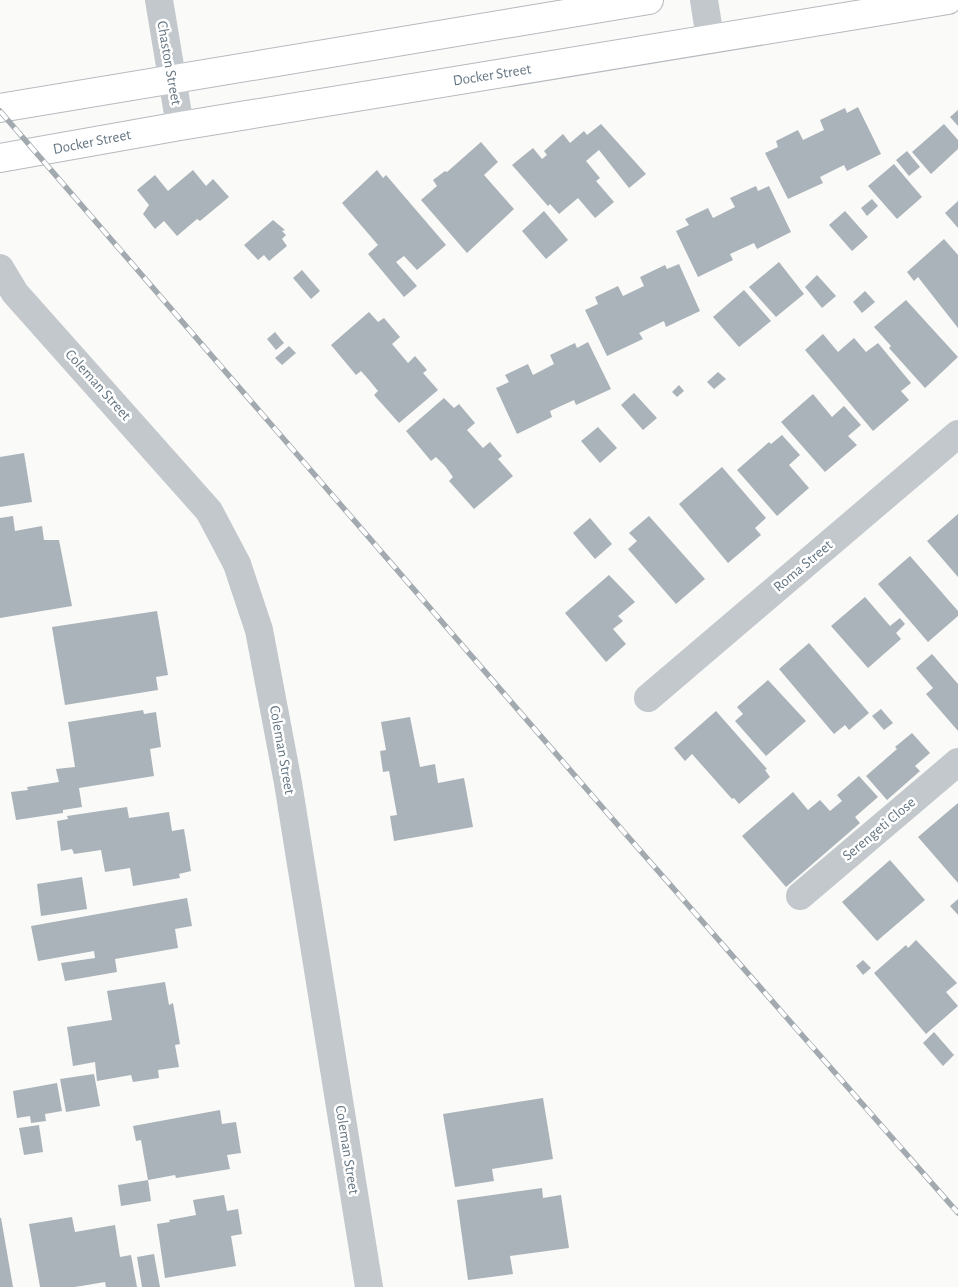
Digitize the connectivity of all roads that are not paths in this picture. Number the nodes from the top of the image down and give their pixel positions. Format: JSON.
{"nodes":[{"id":1,"x":159,"y":0,"type":"edge"},
{"id":2,"x":649,"y":0,"type":"edge"},
{"id":3,"x":704,"y":0,"type":"edge"},
{"id":4,"x":948,"y":0,"type":"edge"},
{"id":5,"x":710,"y":38,"type":"junction"},
{"id":6,"x":172,"y":80,"type":"junction"},
{"id":7,"x":0,"y":108,"type":"edge"},
{"id":8,"x":180,"y":126,"type":"junction"},
{"id":9,"x":0,"y":158,"type":"edge"},
{"id":10,"x":0,"y":268,"type":"edge"},
{"id":11,"x":8,"y":288,"type":"edge"},
{"id":12,"x":958,"y":434,"type":"edge"},
{"id":13,"x":648,"y":698,"type":"dead end"},
{"id":14,"x":958,"y":762,"type":"edge"},
{"id":15,"x":800,"y":896,"type":"dead end"},
{"id":16,"x":369,"y":1287,"type":"edge"}],
"edges":[{"from":1,"to":6,"type":"street","name":"Chaston Street"},
{"from":2,"to":6,"type":"main road"},
{"from":3,"to":5,"type":"street"},
{"from":4,"to":5,"type":"main road","name":"Docker Street"},
{"from":5,"to":8,"type":"main road","name":"Docker Street"},
{"from":6,"to":7,"type":"main road"},
{"from":6,"to":8,"type":"street","name":"Chaston Street"},
{"from":8,"to":9,"type":"main road","name":"Docker Street"},
{"from":10,"to":11,"type":"street","name":"Coleman Street"},
{"from":11,"to":16,"type":"street","name":"Coleman Street"},
{"from":12,"to":13,"type":"street","name":"Roma Street"},
{"from":14,"to":15,"type":"street","name":"Serengeti Close"}]}
